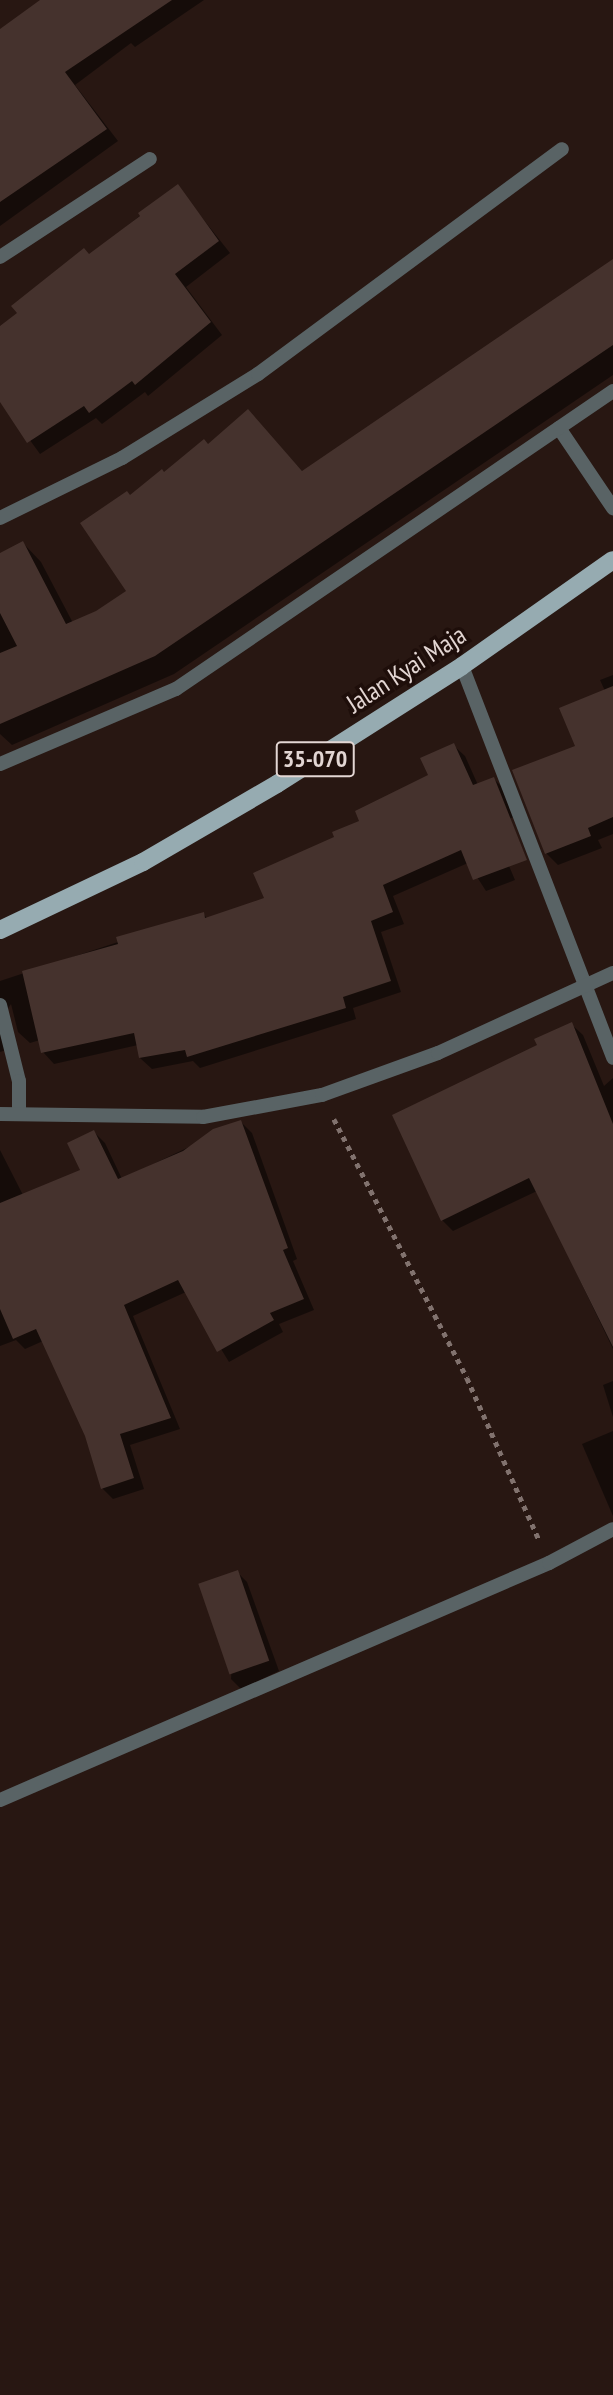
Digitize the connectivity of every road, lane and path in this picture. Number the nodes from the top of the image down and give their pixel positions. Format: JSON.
{"nodes":[{"id":1,"x":562,"y":149,"type":"dead end"},
{"id":2,"x":150,"y":159,"type":"dead end"},
{"id":3,"x":0,"y":257,"type":"edge"},
{"id":4,"x":613,"y":391,"type":"edge"},
{"id":5,"x":559,"y":428,"type":"junction"},
{"id":6,"x":613,"y":508,"type":"edge"},
{"id":7,"x":0,"y":518,"type":"edge"},
{"id":8,"x":613,"y":560,"type":"edge"},
{"id":9,"x":462,"y":666,"type":"junction"},
{"id":10,"x":0,"y":764,"type":"edge"},
{"id":11,"x":0,"y":930,"type":"edge"},
{"id":12,"x":613,"y":973,"type":"edge"},
{"id":13,"x":584,"y":989,"type":"junction"},
{"id":14,"x":0,"y":1005,"type":"edge"},
{"id":15,"x":613,"y":1058,"type":"edge"},
{"id":16,"x":322,"y":1095,"type":"junction"},
{"id":17,"x":19,"y":1113,"type":"junction"},
{"id":18,"x":0,"y":1114,"type":"edge"},
{"id":19,"x":613,"y":1529,"type":"edge"},
{"id":20,"x":549,"y":1563,"type":"junction"},
{"id":21,"x":0,"y":1800,"type":"edge"}],
"edges":[{"from":1,"to":7,"type":"street"},
{"from":2,"to":3,"type":"street"},
{"from":4,"to":5,"type":"street"},
{"from":5,"to":6,"type":"street"},
{"from":5,"to":10,"type":"street"},
{"from":8,"to":9,"type":"main road","name":"Jalan Kyai Maja","number":"35-070"},
{"from":9,"to":11,"type":"main road","name":"Jalan Kyai Maja","number":"35-070"},
{"from":9,"to":13,"type":"street"},
{"from":12,"to":13,"type":"street"},
{"from":13,"to":15,"type":"street"},
{"from":13,"to":16,"type":"street"},
{"from":14,"to":17,"type":"street"},
{"from":16,"to":17,"type":"street"},
{"from":16,"to":20,"type":"path"},
{"from":17,"to":18,"type":"street"},
{"from":19,"to":20,"type":"street"},
{"from":20,"to":21,"type":"street"}]}
